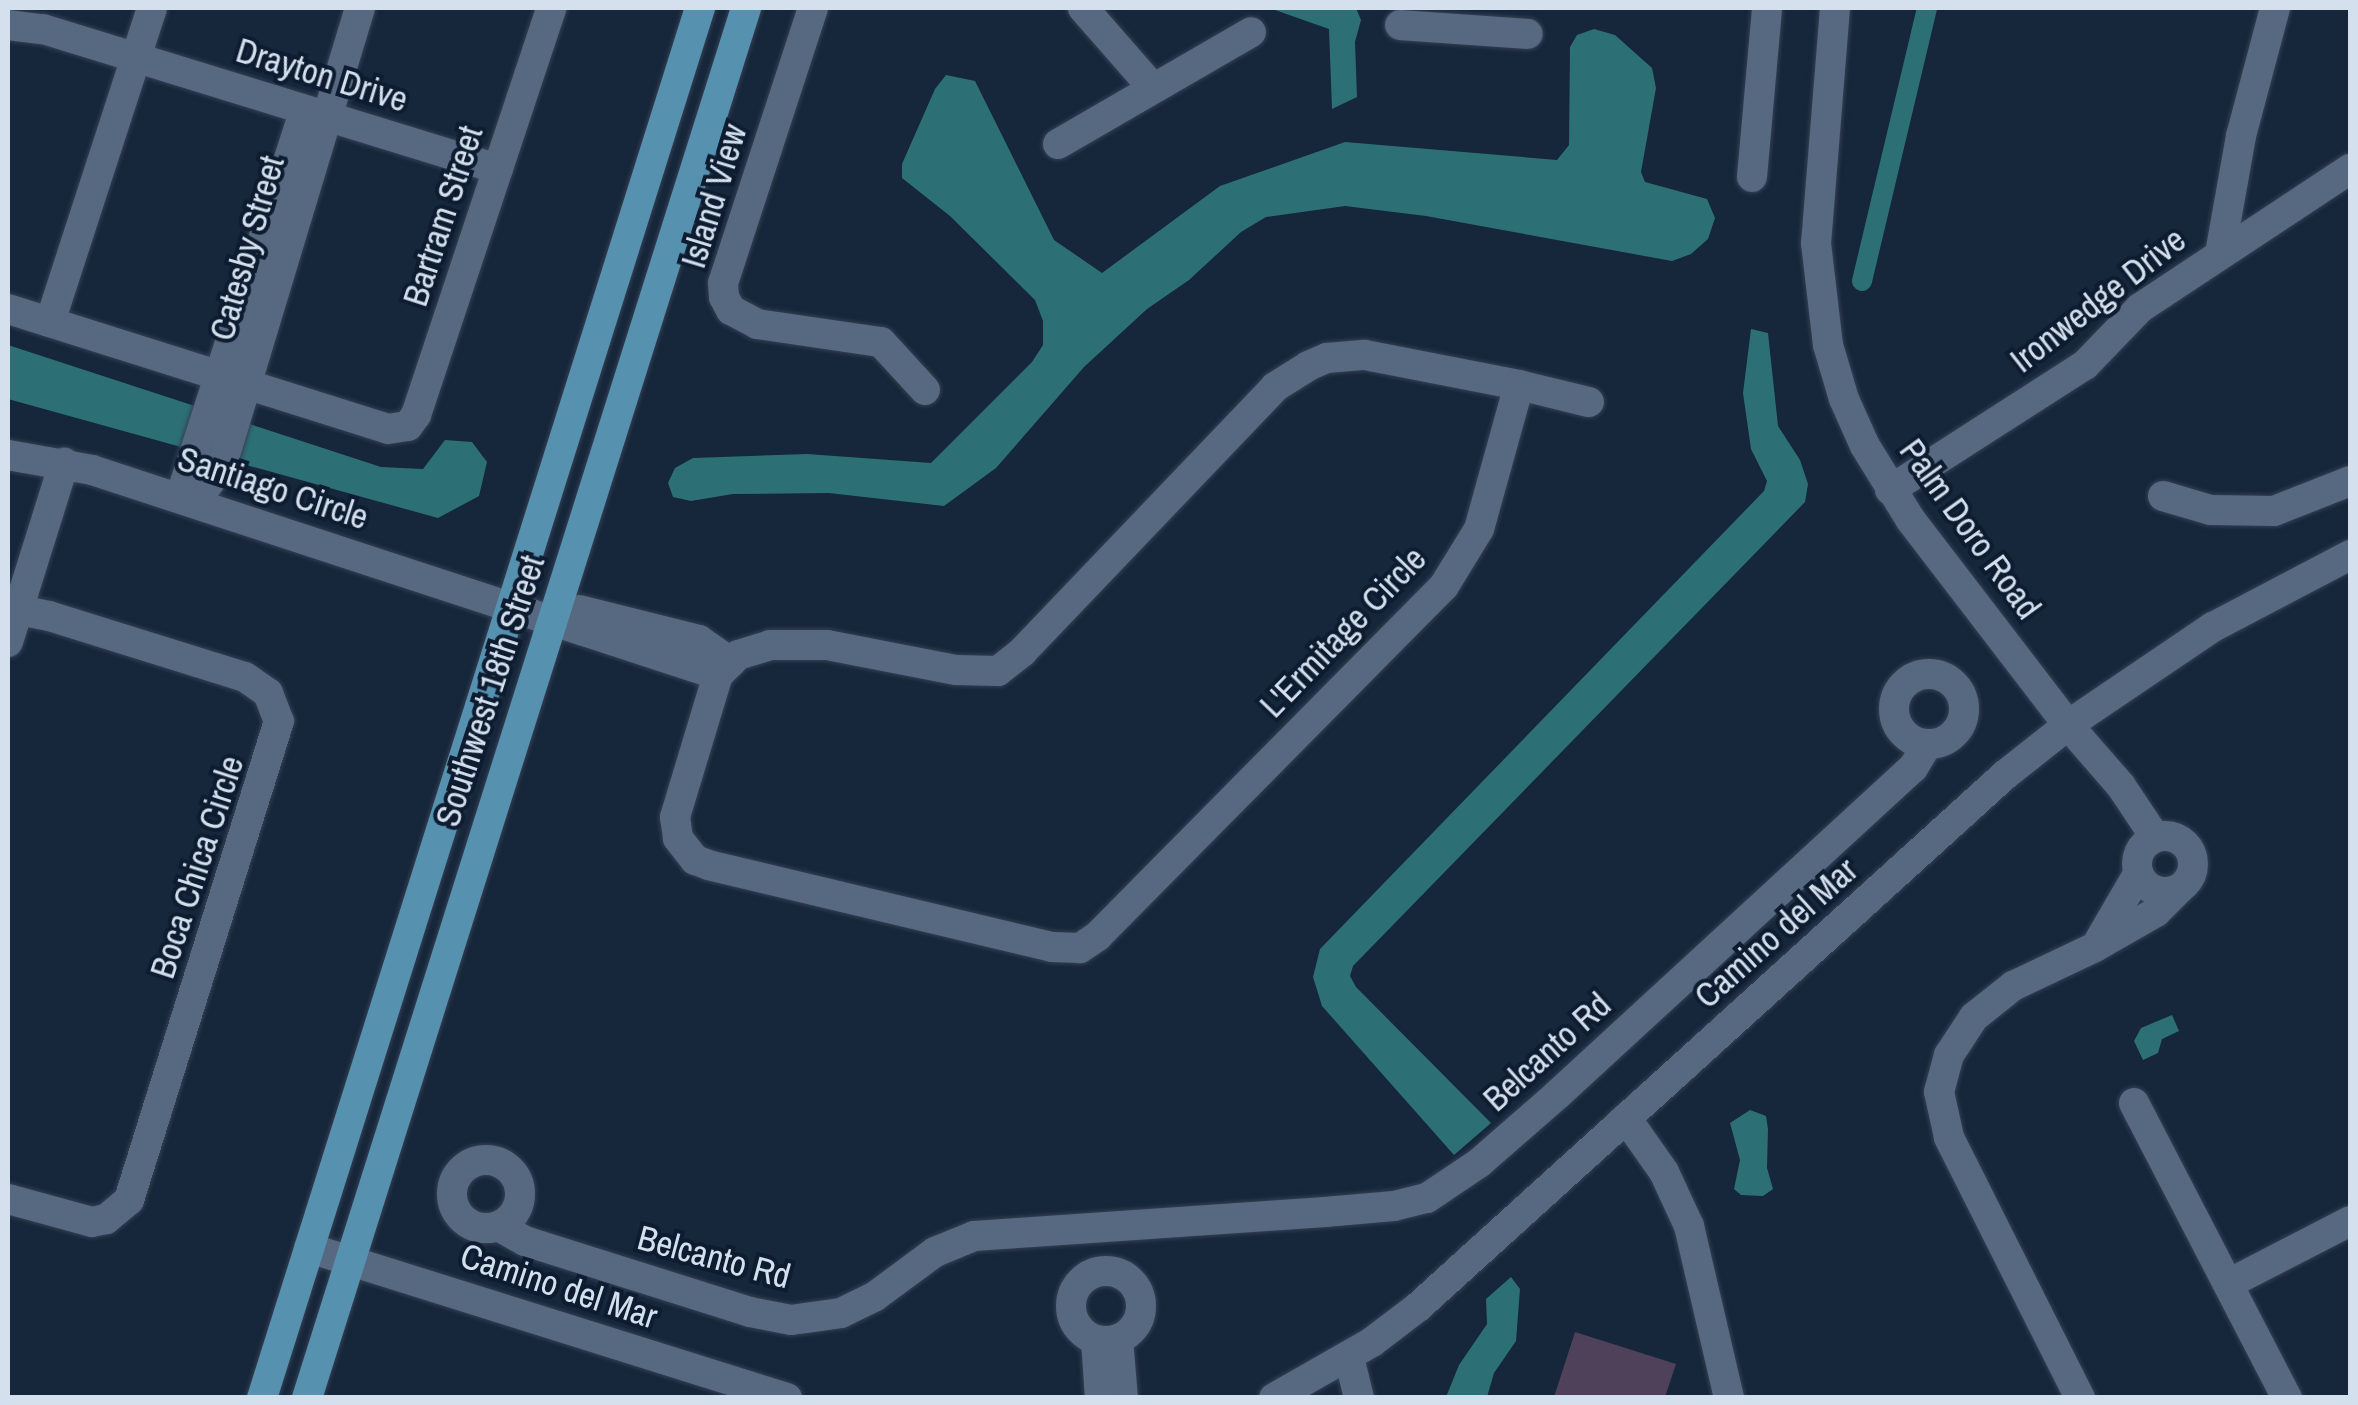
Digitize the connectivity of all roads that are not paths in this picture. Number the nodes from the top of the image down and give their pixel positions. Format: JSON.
{"nodes":[{"id":1,"x":152,"y":8,"type":"edge"},
{"id":2,"x":338,"y":8,"type":"edge"},
{"id":3,"x":360,"y":8,"type":"edge"},
{"id":4,"x":550,"y":8,"type":"edge"},
{"id":5,"x":700,"y":8,"type":"edge"},
{"id":6,"x":746,"y":8,"type":"edge"},
{"id":7,"x":813,"y":8,"type":"edge"},
{"id":8,"x":1083,"y":8,"type":"edge"},
{"id":9,"x":1767,"y":8,"type":"edge"},
{"id":10,"x":1835,"y":8,"type":"edge"},
{"id":11,"x":2275,"y":8,"type":"edge"},
{"id":12,"x":1464,"y":18,"type":"edge"},
{"id":13,"x":8,"y":25,"type":"edge"},
{"id":14,"x":1400,"y":25,"type":"dead end"},
{"id":15,"x":1251,"y":32,"type":"dead end"},
{"id":16,"x":1528,"y":34,"type":"dead end"},
{"id":17,"x":136,"y":58,"type":"junction"},
{"id":18,"x":1153,"y":88,"type":"junction"},
{"id":19,"x":315,"y":112,"type":"junction"},
{"id":20,"x":1058,"y":144,"type":"dead end"},
{"id":21,"x":498,"y":169,"type":"junction"},
{"id":22,"x":2350,"y":169,"type":"edge"},
{"id":23,"x":1752,"y":177,"type":"dead end"},
{"id":24,"x":2220,"y":254,"type":"junction"},
{"id":25,"x":8,"y":309,"type":"edge"},
{"id":26,"x":50,"y":322,"type":"junction"},
{"id":27,"x":1519,"y":386,"type":"junction"},
{"id":28,"x":925,"y":390,"type":"dead end"},
{"id":29,"x":229,"y":394,"type":"junction"},
{"id":30,"x":1589,"y":402,"type":"dead end"},
{"id":31,"x":8,"y":455,"type":"edge"},
{"id":32,"x":64,"y":464,"type":"junction"},
{"id":33,"x":2350,"y":481,"type":"edge"},
{"id":34,"x":1890,"y":490,"type":"junction"},
{"id":35,"x":2162,"y":496,"type":"dead end"},
{"id":36,"x":188,"y":500,"type":"junction"},
{"id":37,"x":2350,"y":555,"type":"edge"},
{"id":38,"x":512,"y":604,"type":"junction"},
{"id":39,"x":13,"y":608,"type":"edge"},
{"id":40,"x":554,"y":612,"type":"junction"},
{"id":41,"x":8,"y":642,"type":"edge"},
{"id":42,"x":725,"y":668,"type":"junction"},
{"id":43,"x":2068,"y":725,"type":"junction"},
{"id":44,"x":1926,"y":745,"type":"dead end"},
{"id":45,"x":2155,"y":837,"type":"junction"},
{"id":46,"x":2138,"y":874,"type":"junction"},
{"id":47,"x":2179,"y":889,"type":"junction"},
{"id":48,"x":2095,"y":947,"type":"junction"},
{"id":49,"x":2134,"y":1103,"type":"dead end"},
{"id":50,"x":1626,"y":1118,"type":"junction"},
{"id":51,"x":8,"y":1199,"type":"edge"},
{"id":52,"x":2350,"y":1220,"type":"edge"},
{"id":53,"x":1127,"y":1225,"type":"junction"},
{"id":54,"x":498,"y":1226,"type":"dead end"},
{"id":55,"x":1075,"y":1228,"type":"junction"},
{"id":56,"x":308,"y":1248,"type":"junction"},
{"id":57,"x":350,"y":1260,"type":"junction"},
{"id":58,"x":1121,"y":1274,"type":"junction"},
{"id":59,"x":1086,"y":1276,"type":"junction"},
{"id":60,"x":2230,"y":1283,"type":"junction"},
{"id":61,"x":1107,"y":1339,"type":"junction"},
{"id":62,"x":1349,"y":1357,"type":"junction"},
{"id":63,"x":262,"y":1398,"type":"edge"},
{"id":64,"x":307,"y":1398,"type":"edge"},
{"id":65,"x":786,"y":1398,"type":"edge"},
{"id":66,"x":1100,"y":1398,"type":"edge"},
{"id":67,"x":1123,"y":1398,"type":"edge"},
{"id":68,"x":1274,"y":1398,"type":"edge"},
{"id":69,"x":1359,"y":1398,"type":"edge"},
{"id":70,"x":1729,"y":1398,"type":"edge"},
{"id":71,"x":2080,"y":1398,"type":"edge"},
{"id":72,"x":2288,"y":1398,"type":"edge"}],
"edges":[{"from":1,"to":17,"type":"street"},
{"from":2,"to":19,"type":"street","name":"Catesby Street"},
{"from":3,"to":19,"type":"street","name":"Catesby Street"},
{"from":4,"to":21,"type":"street","name":"Bartram Street"},
{"from":5,"to":38,"type":"main road","name":"Southwest 18th Street"},
{"from":6,"to":40,"type":"main road","name":"Southwest 18th Street"},
{"from":7,"to":28,"type":"street","name":"Island View"},
{"from":8,"to":18,"type":"street"},
{"from":9,"to":23,"type":"street"},
{"from":10,"to":34,"type":"street","name":"Palm Doro Road"},
{"from":11,"to":24,"type":"street"},
{"from":12,"to":14,"type":"street"},
{"from":12,"to":16,"type":"street"},
{"from":13,"to":17,"type":"street","name":"Drayton Drive"},
{"from":15,"to":18,"type":"street"},
{"from":17,"to":19,"type":"street","name":"Drayton Drive"},
{"from":17,"to":26,"type":"street"},
{"from":18,"to":20,"type":"street"},
{"from":19,"to":21,"type":"street","name":"Drayton Drive"},
{"from":19,"to":29,"type":"street","name":"Catesby Street"},
{"from":21,"to":29,"type":"street","name":"Bartram Street"},
{"from":22,"to":24,"type":"street","name":"Ironwedge Drive"},
{"from":24,"to":34,"type":"street","name":"Ironwedge Drive"},
{"from":25,"to":26,"type":"street"},
{"from":26,"to":29,"type":"street"},
{"from":27,"to":30,"type":"street"},
{"from":27,"to":42,"type":"street"},
{"from":27,"to":42,"type":"street","name":"L'Ermitage Circle"},
{"from":29,"to":36,"type":"street","name":"Catesby Street"},
{"from":31,"to":32,"type":"street","name":"Santiago Circle"},
{"from":32,"to":36,"type":"street","name":"Santiago Circle"},
{"from":32,"to":39,"type":"street"},
{"from":33,"to":35,"type":"street"},
{"from":34,"to":43,"type":"street","name":"Palm Doro Road"},
{"from":36,"to":38,"type":"street","name":"Santiago Circle"},
{"from":37,"to":43,"type":"street","name":"Camino del Mar"},
{"from":38,"to":40,"type":"street"},
{"from":38,"to":56,"type":"main road","name":"Southwest 18th Street"},
{"from":39,"to":41,"type":"street"},
{"from":39,"to":51,"type":"street","name":"Boca Chica Circle"},
{"from":40,"to":42,"type":"street"},
{"from":40,"to":57,"type":"main road","name":"Southwest 18th Street"},
{"from":43,"to":45,"type":"street","name":"Palm Doro Road"},
{"from":43,"to":50,"type":"street","name":"Camino del Mar"},
{"from":44,"to":53,"type":"street","name":"Belcanto Rd"},
{"from":45,"to":46,"type":"street"},
{"from":45,"to":47,"type":"street"},
{"from":46,"to":47,"type":"street"},
{"from":46,"to":48,"type":"street"},
{"from":47,"to":48,"type":"street"},
{"from":48,"to":71,"type":"street"},
{"from":49,"to":60,"type":"street"},
{"from":50,"to":62,"type":"street","name":"Camino del Mar"},
{"from":50,"to":70,"type":"street"},
{"from":52,"to":60,"type":"street"},
{"from":53,"to":55,"type":"street","name":"Belcanto Rd"},
{"from":53,"to":58,"type":"street"},
{"from":54,"to":55,"type":"street","name":"Belcanto Rd"},
{"from":55,"to":59,"type":"street"},
{"from":56,"to":57,"type":"street","name":"Camino del Mar"},
{"from":56,"to":63,"type":"main road","name":"Southwest 18th Street"},
{"from":57,"to":64,"type":"main road","name":"Southwest 18th Street"},
{"from":57,"to":65,"type":"street","name":"Camino del Mar"},
{"from":58,"to":59,"type":"street"},
{"from":58,"to":61,"type":"street"},
{"from":59,"to":61,"type":"street"},
{"from":60,"to":72,"type":"street"},
{"from":61,"to":66,"type":"street"},
{"from":61,"to":67,"type":"street"},
{"from":62,"to":68,"type":"street","name":"Camino del Mar"},
{"from":62,"to":69,"type":"street"}]}
